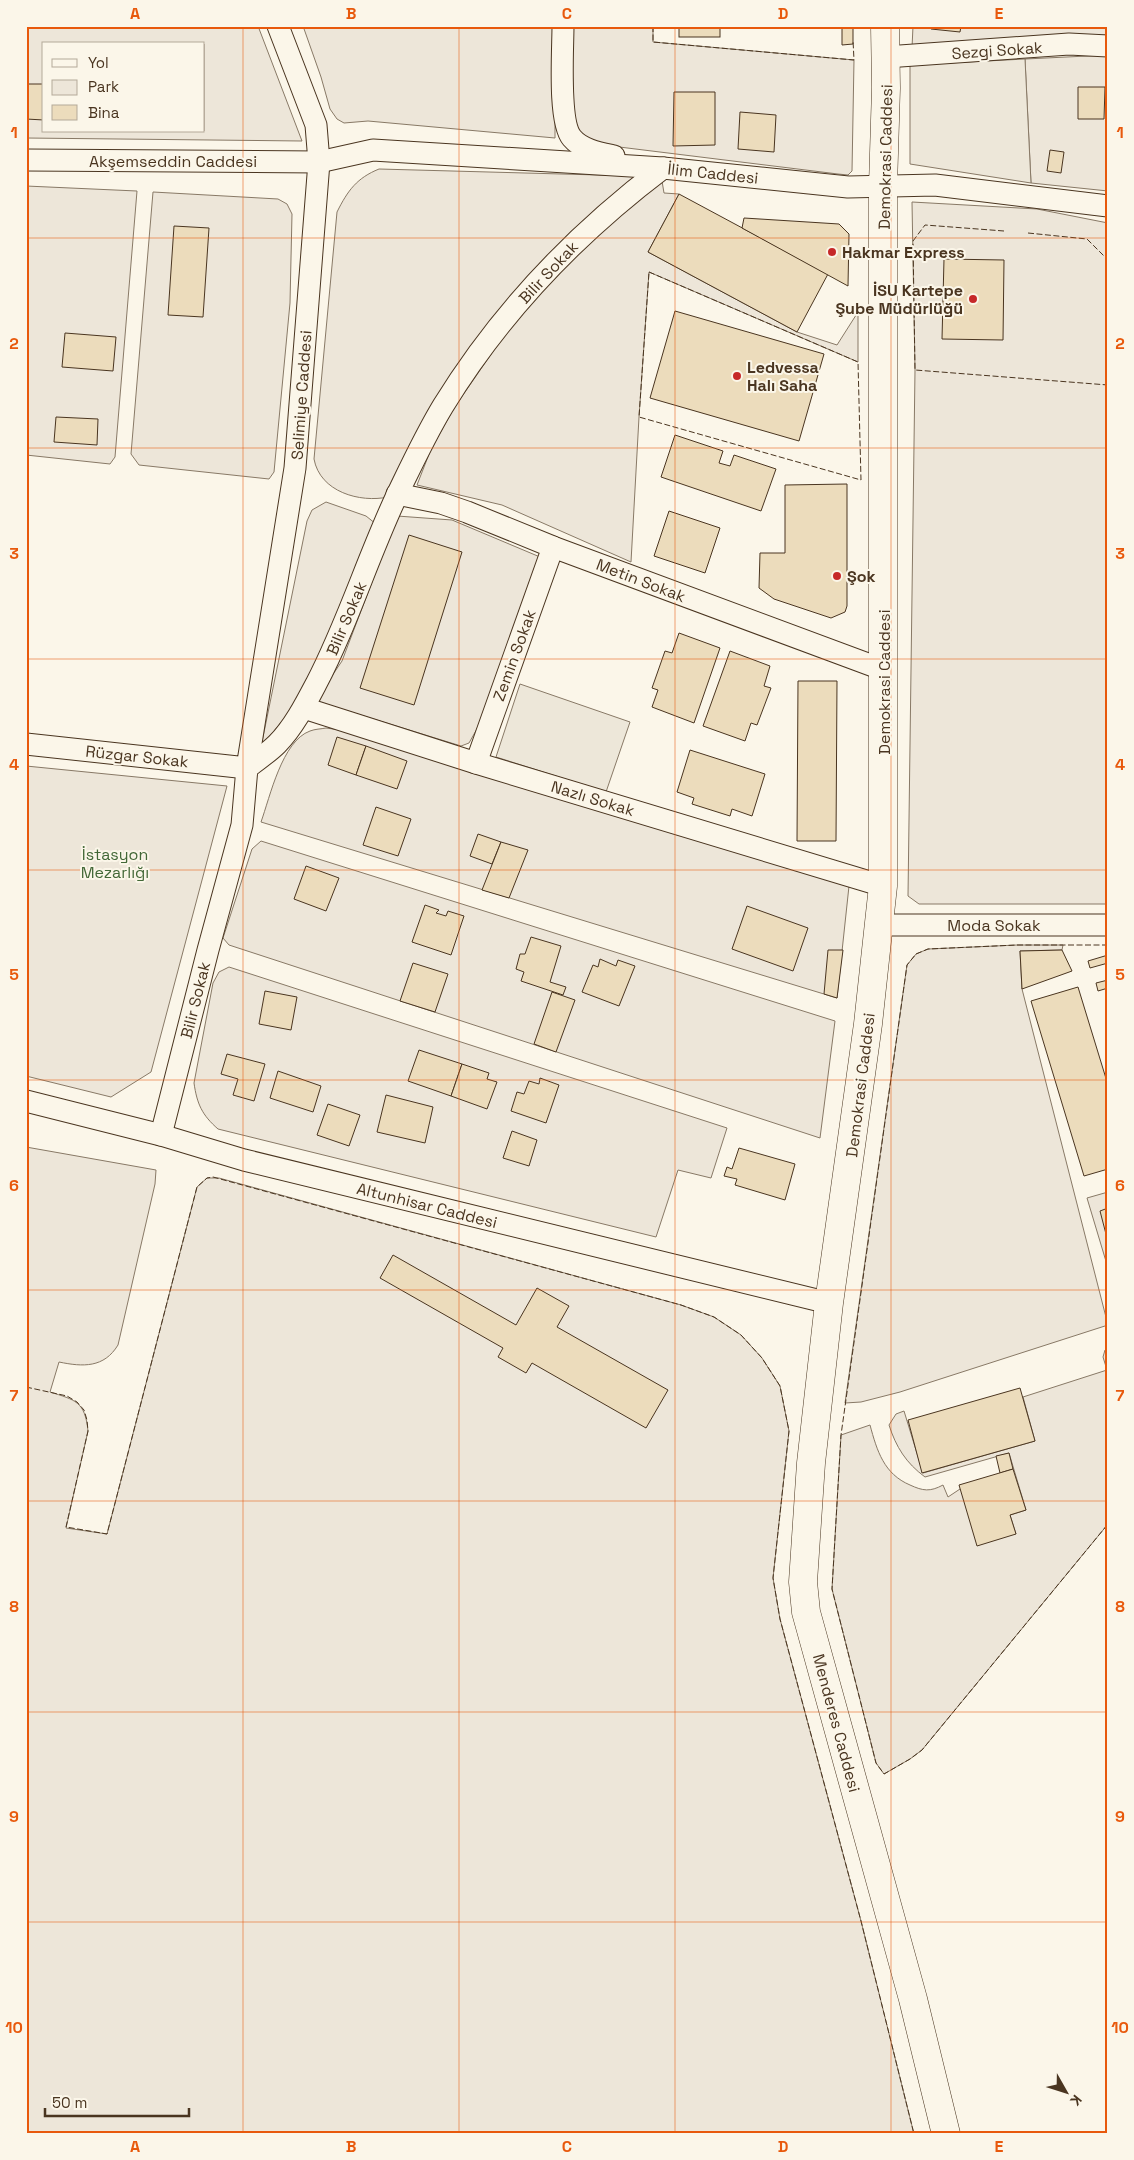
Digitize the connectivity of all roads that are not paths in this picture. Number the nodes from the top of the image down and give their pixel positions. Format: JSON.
{"nodes":[{"id":1,"x":278,"y":26,"type":"edge"},
{"id":2,"x":563,"y":26,"type":"edge"},
{"id":3,"x":886,"y":26,"type":"edge"},
{"id":4,"x":1108,"y":46,"type":"edge"},
{"id":5,"x":886,"y":57,"type":"junction"},
{"id":6,"x":26,"y":160,"type":"edge"},
{"id":7,"x":319,"y":162,"type":"junction"},
{"id":8,"x":663,"y":168,"type":"junction"},
{"id":9,"x":883,"y":186,"type":"junction"},
{"id":10,"x":1108,"y":206,"type":"edge"},
{"id":11,"x":398,"y":494,"type":"junction"},
{"id":12,"x":553,"y":547,"type":"junction"},
{"id":13,"x":884,"y":670,"type":"junction"},
{"id":14,"x":304,"y":708,"type":"junction"},
{"id":15,"x":26,"y":744,"type":"edge"},
{"id":16,"x":476,"y":763,"type":"junction"},
{"id":17,"x":247,"y":768,"type":"junction"},
{"id":18,"x":883,"y":886,"type":"junction"},
{"id":19,"x":880,"y":925,"type":"junction"},
{"id":20,"x":1108,"y":925,"type":"edge"},
{"id":21,"x":26,"y":1101,"type":"edge"},
{"id":22,"x":162,"y":1135,"type":"junction"},
{"id":23,"x":829,"y":1303,"type":"junction"},
{"id":24,"x":946,"y":2134,"type":"edge"}],
"edges":[{"from":1,"to":7,"type":"street","name":"Selimiye Caddesi"},
{"from":2,"to":8,"type":"street"},
{"from":3,"to":5,"type":"main road","name":"Demokrasi Caddesi"},
{"from":4,"to":5,"type":"street","name":"Sezgi Sokak"},
{"from":5,"to":9,"type":"main road","name":"Demokrasi Caddesi"},
{"from":6,"to":7,"type":"street","name":"Akşemseddin Caddesi"},
{"from":7,"to":8,"type":"street","name":"İlim Caddesi"},
{"from":7,"to":17,"type":"street","name":"Selimiye Caddesi"},
{"from":8,"to":9,"type":"street","name":"İlim Caddesi"},
{"from":8,"to":11,"type":"street","name":"Bilir Sokak"},
{"from":9,"to":10,"type":"street","name":"İlim Caddesi"},
{"from":9,"to":13,"type":"main road","name":"Demokrasi Caddesi"},
{"from":11,"to":12,"type":"street","name":"Metin Sokak"},
{"from":11,"to":14,"type":"street","name":"Bilir Sokak"},
{"from":12,"to":13,"type":"street","name":"Metin Sokak"},
{"from":12,"to":16,"type":"street","name":"Zemin Sokak"},
{"from":13,"to":18,"type":"main road","name":"Demokrasi Caddesi"},
{"from":14,"to":16,"type":"street","name":"Nazlı Sokak"},
{"from":14,"to":17,"type":"street","name":"Bilir Sokak"},
{"from":15,"to":17,"type":"street","name":"Rüzgar Sokak"},
{"from":16,"to":18,"type":"street","name":"Nazlı Sokak"},
{"from":17,"to":22,"type":"street","name":"Bilir Sokak"},
{"from":18,"to":19,"type":"main road","name":"Demokrasi Caddesi"},
{"from":19,"to":20,"type":"street","name":"Moda Sokak"},
{"from":19,"to":23,"type":"main road","name":"Demokrasi Caddesi"},
{"from":21,"to":22,"type":"street","name":"Altunhisar Caddesi"},
{"from":22,"to":23,"type":"street","name":"Altunhisar Caddesi"},
{"from":23,"to":24,"type":"main road","name":"Menderes Caddesi"}]}
